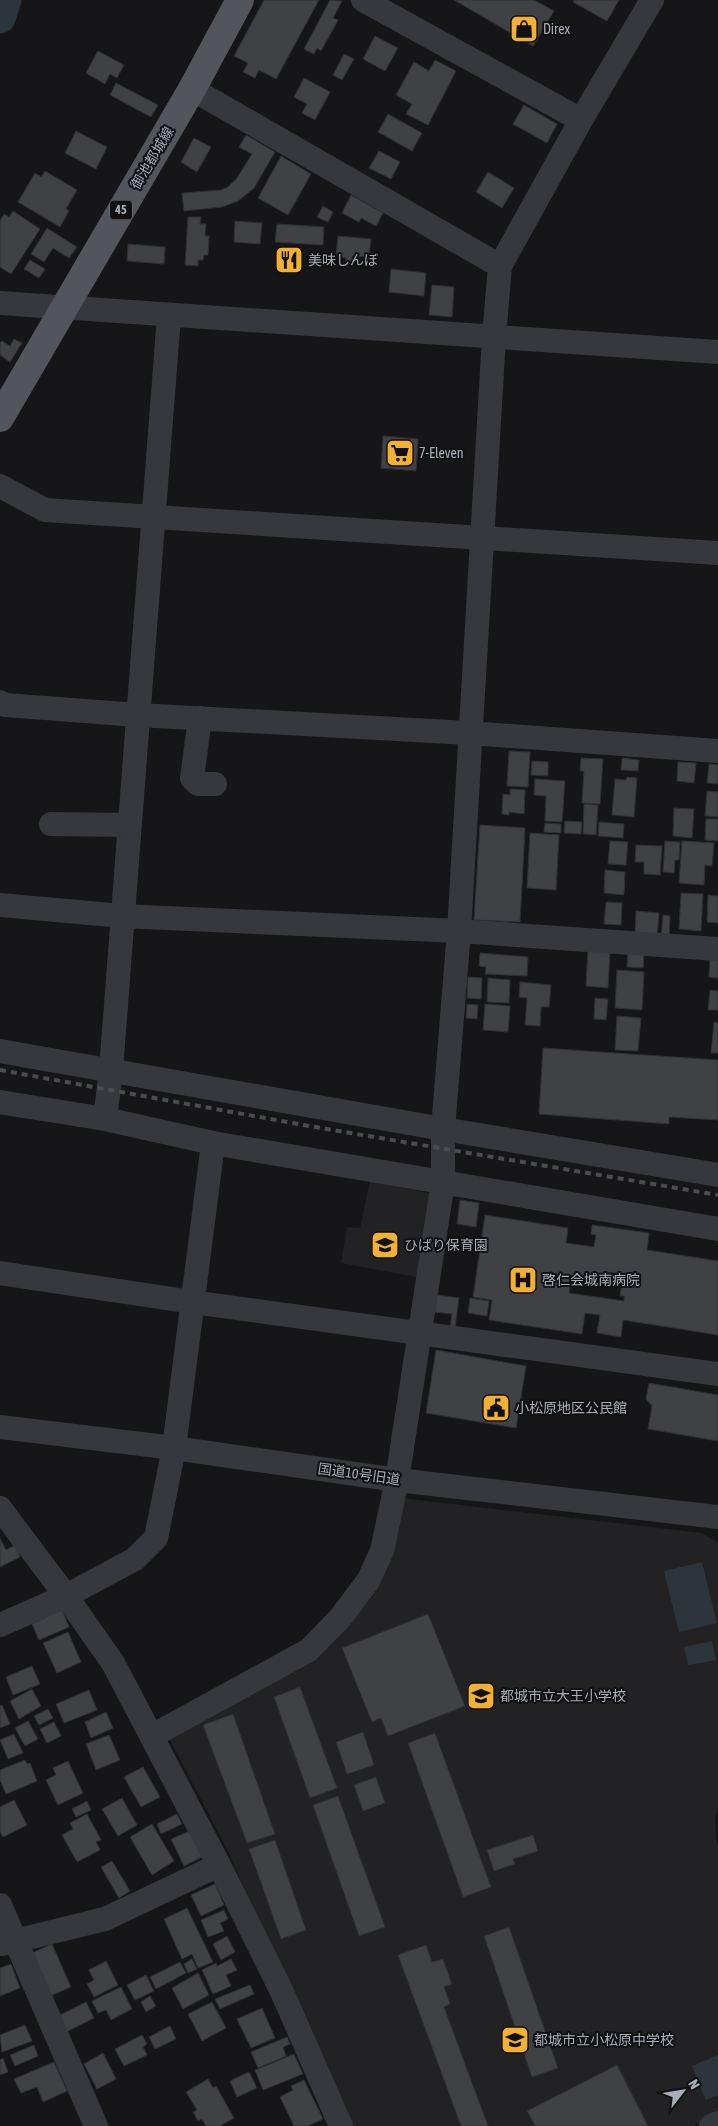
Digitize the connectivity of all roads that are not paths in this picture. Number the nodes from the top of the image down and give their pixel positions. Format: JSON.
{"nodes":[{"id":1,"x":240,"y":0,"type":"edge"},
{"id":2,"x":363,"y":0,"type":"edge"},
{"id":3,"x":652,"y":0,"type":"edge"},
{"id":4,"x":192,"y":89,"type":"junction"},
{"id":5,"x":581,"y":120,"type":"junction"},
{"id":6,"x":500,"y":266,"type":"junction"},
{"id":7,"x":0,"y":303,"type":"edge"},
{"id":8,"x":64,"y":306,"type":"junction"},
{"id":9,"x":169,"y":316,"type":"junction"},
{"id":10,"x":494,"y":336,"type":"junction"},
{"id":11,"x":718,"y":352,"type":"edge"},
{"id":12,"x":0,"y":418,"type":"edge"},
{"id":13,"x":0,"y":486,"type":"edge"},
{"id":14,"x":152,"y":517,"type":"junction"},
{"id":15,"x":483,"y":537,"type":"junction"},
{"id":16,"x":718,"y":553,"type":"edge"},
{"id":17,"x":2,"y":707,"type":"edge"},
{"id":18,"x":138,"y":715,"type":"junction"},
{"id":19,"x":200,"y":718,"type":"junction"},
{"id":20,"x":470,"y":733,"type":"junction"},
{"id":21,"x":718,"y":750,"type":"edge"},
{"id":22,"x":215,"y":784,"type":"dead end"},
{"id":23,"x":51,"y":824,"type":"dead end"},
{"id":24,"x":129,"y":825,"type":"junction"},
{"id":25,"x":0,"y":905,"type":"edge"},
{"id":26,"x":122,"y":916,"type":"junction"},
{"id":27,"x":459,"y":931,"type":"junction"},
{"id":28,"x":718,"y":948,"type":"edge"},
{"id":29,"x":0,"y":1051,"type":"edge"},
{"id":30,"x":110,"y":1070,"type":"junction"},
{"id":31,"x":0,"y":1102,"type":"edge"},
{"id":32,"x":104,"y":1119,"type":"junction"},
{"id":33,"x":443,"y":1129,"type":"junction"},
{"id":34,"x":213,"y":1143,"type":"junction"},
{"id":35,"x":718,"y":1175,"type":"edge"},
{"id":36,"x":443,"y":1182,"type":"junction"},
{"id":37,"x":718,"y":1229,"type":"edge"},
{"id":38,"x":0,"y":1273,"type":"edge"},
{"id":39,"x":192,"y":1302,"type":"junction"},
{"id":40,"x":421,"y":1334,"type":"junction"},
{"id":41,"x":718,"y":1374,"type":"edge"},
{"id":42,"x":0,"y":1427,"type":"edge"},
{"id":43,"x":174,"y":1448,"type":"junction"},
{"id":44,"x":397,"y":1480,"type":"junction"},
{"id":45,"x":0,"y":1508,"type":"edge"},
{"id":46,"x":718,"y":1517,"type":"edge"},
{"id":47,"x":66,"y":1596,"type":"junction"},
{"id":48,"x":0,"y":1625,"type":"edge"},
{"id":49,"x":152,"y":1736,"type":"junction"},
{"id":50,"x":219,"y":1865,"type":"junction"},
{"id":51,"x":0,"y":1904,"type":"edge"},
{"id":52,"x":8,"y":1942,"type":"edge"},
{"id":53,"x":718,"y":2123,"type":"edge"},
{"id":54,"x":96,"y":2126,"type":"edge"},
{"id":55,"x":341,"y":2126,"type":"edge"},
{"id":56,"x":711,"y":2126,"type":"edge"}],
"edges":[{"from":1,"to":4,"type":"main road","name":"御池都城線","number":"45"},
{"from":2,"to":5,"type":"street"},
{"from":3,"to":5,"type":"street"},
{"from":4,"to":6,"type":"street"},
{"from":4,"to":8,"type":"main road","name":"御池都城線","number":"45"},
{"from":5,"to":6,"type":"street"},
{"from":6,"to":10,"type":"street"},
{"from":7,"to":8,"type":"street"},
{"from":8,"to":9,"type":"street"},
{"from":8,"to":12,"type":"main road","name":"御池都城線","number":"45"},
{"from":9,"to":10,"type":"street"},
{"from":9,"to":14,"type":"street"},
{"from":10,"to":11,"type":"street"},
{"from":10,"to":15,"type":"street"},
{"from":13,"to":14,"type":"street"},
{"from":14,"to":15,"type":"street"},
{"from":14,"to":18,"type":"street"},
{"from":15,"to":16,"type":"street"},
{"from":15,"to":20,"type":"street"},
{"from":17,"to":18,"type":"street"},
{"from":18,"to":19,"type":"street"},
{"from":18,"to":24,"type":"street"},
{"from":19,"to":20,"type":"street"},
{"from":19,"to":22,"type":"street"},
{"from":20,"to":21,"type":"street"},
{"from":20,"to":27,"type":"street"},
{"from":23,"to":24,"type":"street"},
{"from":24,"to":26,"type":"street"},
{"from":25,"to":26,"type":"street"},
{"from":26,"to":27,"type":"street"},
{"from":26,"to":30,"type":"street"},
{"from":27,"to":28,"type":"street"},
{"from":27,"to":33,"type":"street"},
{"from":29,"to":30,"type":"street"},
{"from":30,"to":32,"type":"street"},
{"from":30,"to":33,"type":"street"},
{"from":31,"to":32,"type":"street"},
{"from":32,"to":34,"type":"street"},
{"from":33,"to":35,"type":"street"},
{"from":33,"to":36,"type":"street"},
{"from":34,"to":36,"type":"street"},
{"from":34,"to":39,"type":"street"},
{"from":36,"to":37,"type":"street"},
{"from":36,"to":40,"type":"street"},
{"from":38,"to":39,"type":"street"},
{"from":39,"to":40,"type":"street"},
{"from":39,"to":43,"type":"street"},
{"from":40,"to":41,"type":"street"},
{"from":40,"to":44,"type":"street"},
{"from":42,"to":43,"type":"street","name":"国道10号旧道"},
{"from":43,"to":44,"type":"street","name":"国道10号旧道"},
{"from":43,"to":47,"type":"street"},
{"from":44,"to":46,"type":"street","name":"国道10号旧道"},
{"from":44,"to":49,"type":"street"},
{"from":45,"to":47,"type":"street"},
{"from":47,"to":48,"type":"street"},
{"from":47,"to":49,"type":"street"},
{"from":49,"to":50,"type":"street"},
{"from":50,"to":52,"type":"street"},
{"from":50,"to":55,"type":"street"},
{"from":51,"to":52,"type":"street"},
{"from":52,"to":54,"type":"street"},
{"from":53,"to":56,"type":"street"}]}
